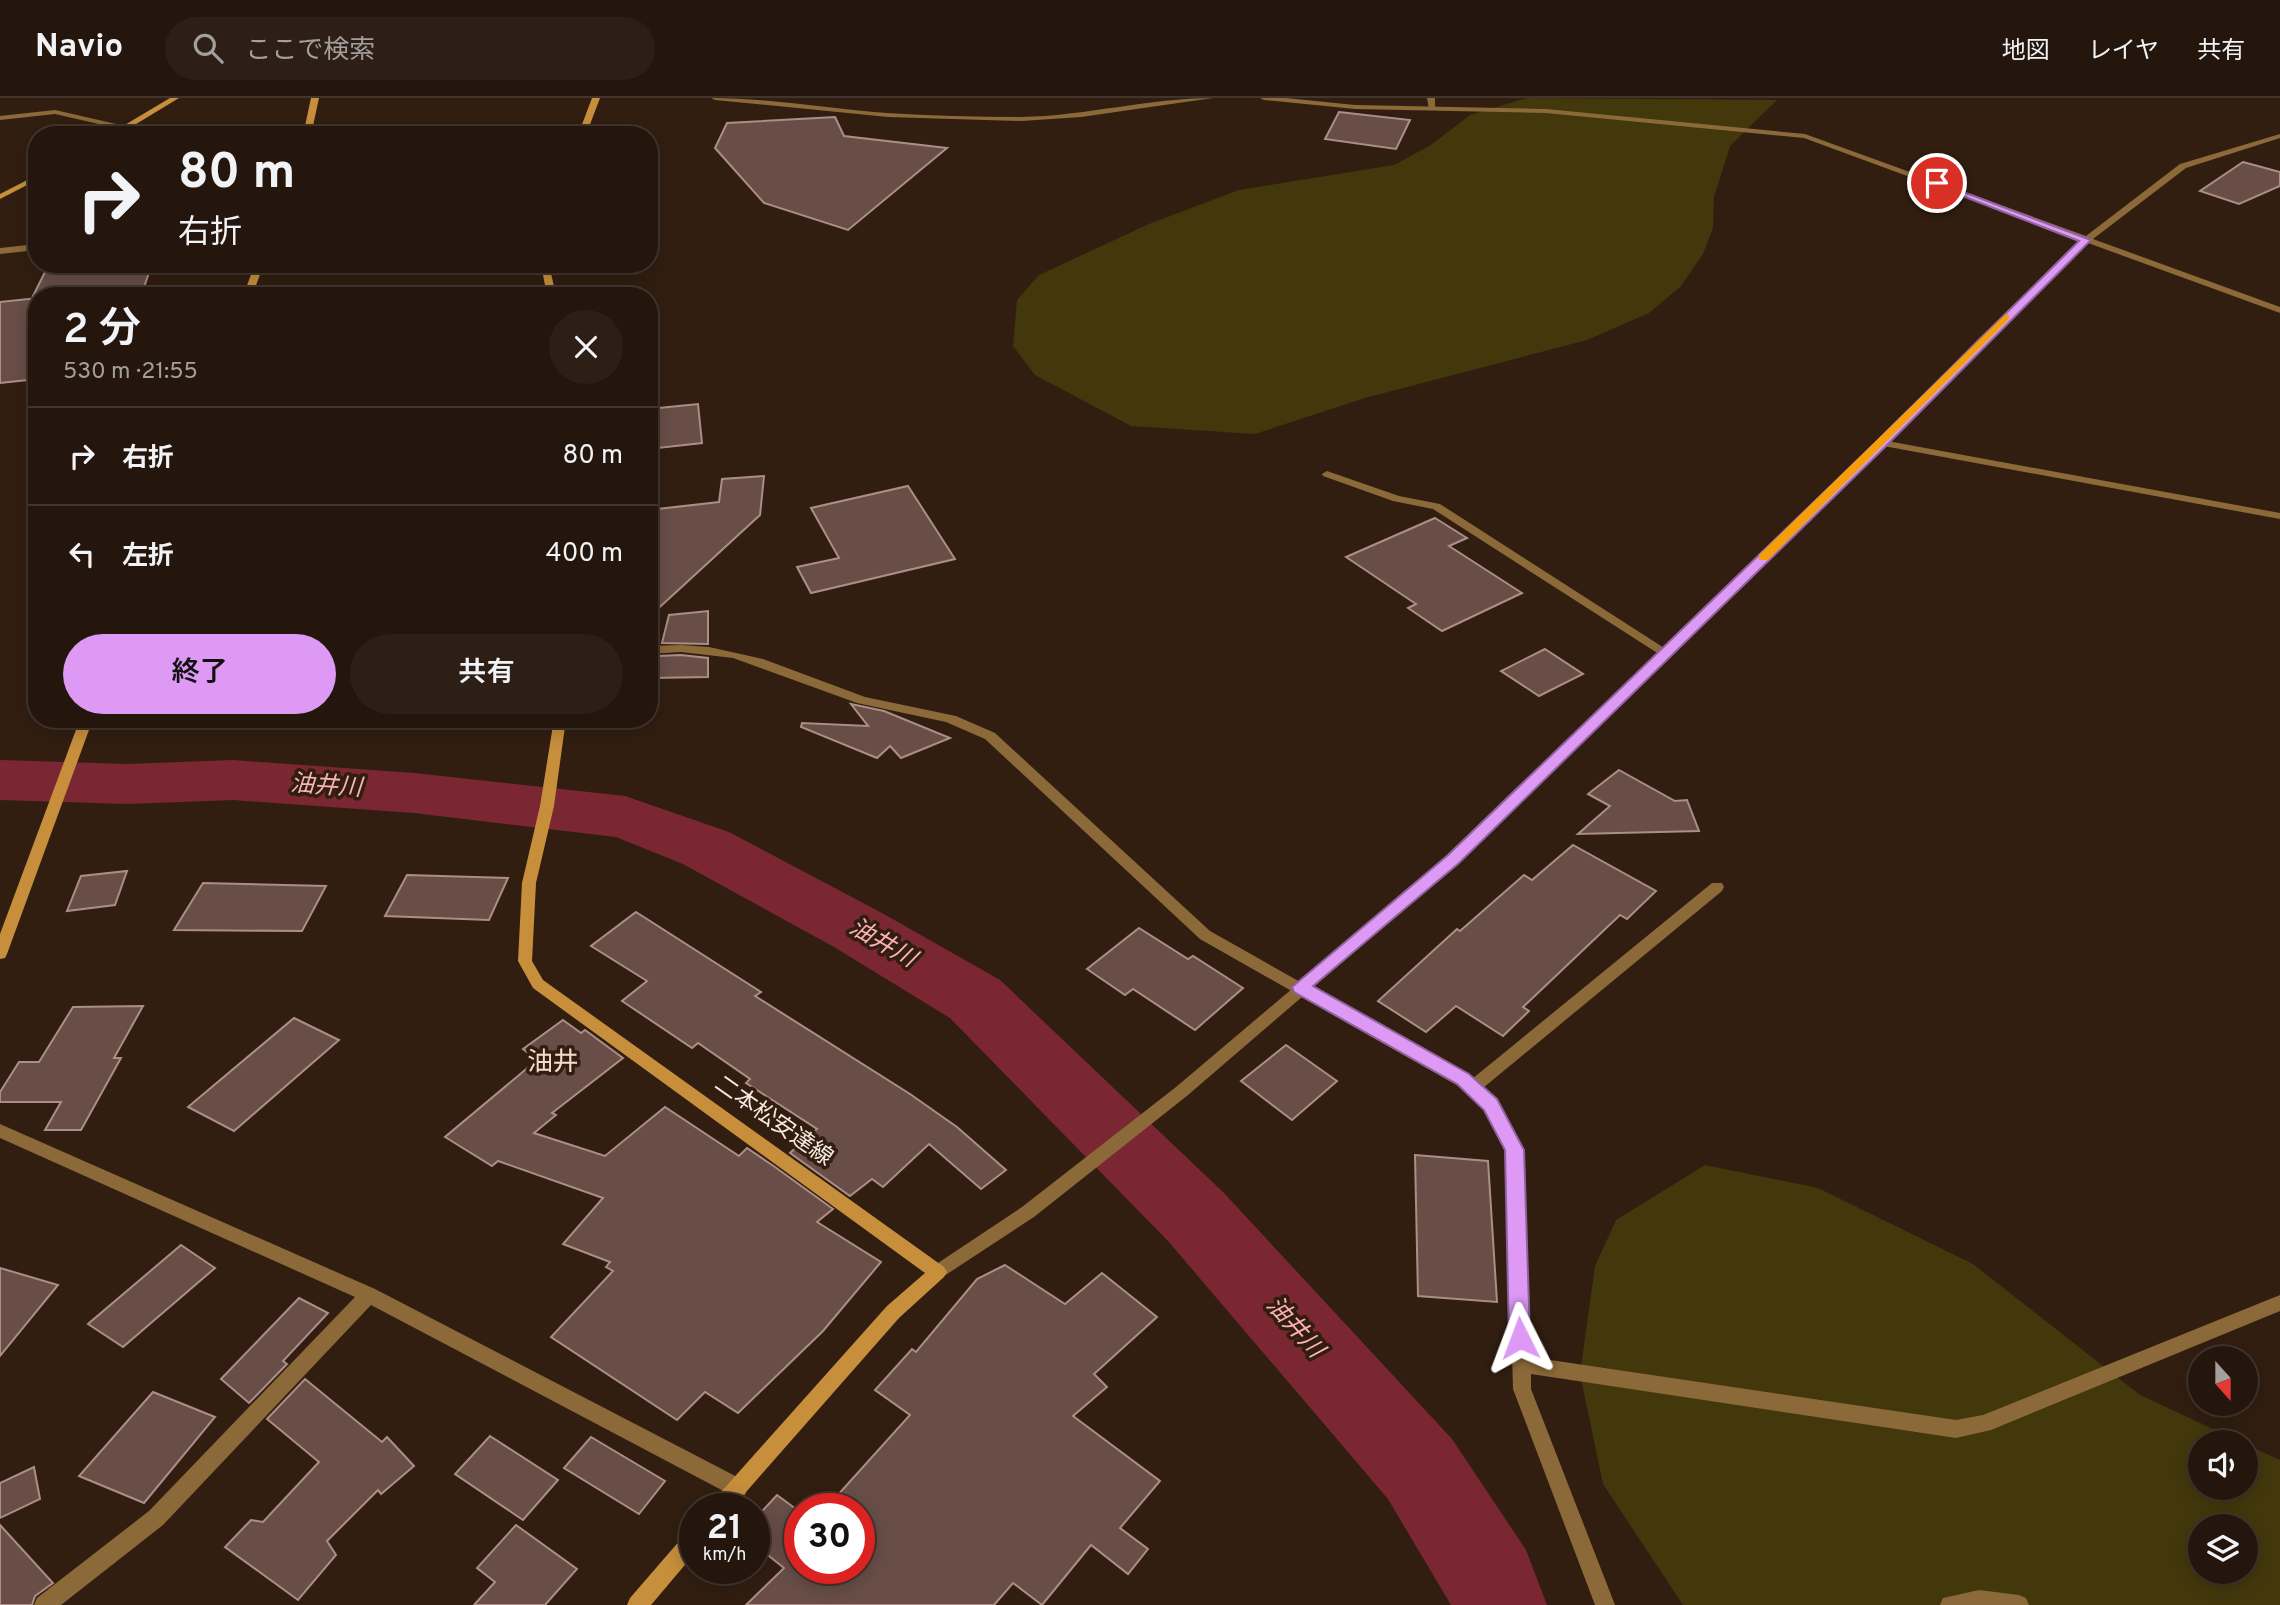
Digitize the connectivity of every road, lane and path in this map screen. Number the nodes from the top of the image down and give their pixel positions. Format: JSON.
{"nodes":[{"id":1,"x":175,"y":98,"type":"edge"},
{"id":2,"x":315,"y":98,"type":"edge"},
{"id":3,"x":596,"y":98,"type":"edge"},
{"id":4,"x":715,"y":98,"type":"edge"},
{"id":5,"x":1209,"y":98,"type":"edge"},
{"id":6,"x":1264,"y":98,"type":"edge"},
{"id":7,"x":1432,"y":102,"type":"edge"},
{"id":8,"x":0,"y":118,"type":"edge"},
{"id":9,"x":116,"y":126,"type":"edge"},
{"id":10,"x":128,"y":126,"type":"edge"},
{"id":11,"x":309,"y":126,"type":"edge"},
{"id":12,"x":585,"y":126,"type":"edge"},
{"id":13,"x":2280,"y":136,"type":"edge"},
{"id":14,"x":28,"y":182,"type":"edge"},
{"id":15,"x":0,"y":197,"type":"edge"},
{"id":16,"x":2086,"y":240,"type":"junction"},
{"id":17,"x":28,"y":248,"type":"edge"},
{"id":18,"x":0,"y":251,"type":"edge"},
{"id":19,"x":2280,"y":310,"type":"edge"},
{"id":20,"x":1882,"y":443,"type":"junction"},
{"id":21,"x":1327,"y":474,"type":"dead end"},
{"id":22,"x":2280,"y":516,"type":"edge"},
{"id":23,"x":658,"y":650,"type":"edge"},
{"id":24,"x":1666,"y":653,"type":"junction"},
{"id":25,"x":83,"y":728,"type":"edge"},
{"id":26,"x":559,"y":728,"type":"edge"},
{"id":27,"x":1717,"y":887,"type":"dead end"},
{"id":28,"x":0,"y":954,"type":"edge"},
{"id":29,"x":1301,"y":987,"type":"junction"},
{"id":30,"x":1474,"y":1087,"type":"junction"},
{"id":31,"x":0,"y":1131,"type":"edge"},
{"id":32,"x":938,"y":1272,"type":"junction"},
{"id":33,"x":369,"y":1296,"type":"junction"},
{"id":34,"x":2280,"y":1303,"type":"edge"},
{"id":35,"x":1521,"y":1364,"type":"junction"},
{"id":36,"x":738,"y":1488,"type":"junction"},
{"id":37,"x":734,"y":1493,"type":"edge"},
{"id":38,"x":679,"y":1556,"type":"edge"},
{"id":39,"x":44,"y":1605,"type":"edge"},
{"id":40,"x":637,"y":1605,"type":"edge"},
{"id":41,"x":1605,"y":1605,"type":"edge"},
{"id":42,"x":1950,"y":1605,"type":"edge"},
{"id":43,"x":2018,"y":1605,"type":"edge"}],
"edges":[{"from":1,"to":10,"type":"main road"},
{"from":2,"to":11,"type":"main road"},
{"from":3,"to":12,"type":"main road"},
{"from":4,"to":5,"type":"street"},
{"from":6,"to":7,"type":"street"},
{"from":7,"to":16,"type":"street"},
{"from":8,"to":9,"type":"street"},
{"from":13,"to":16,"type":"street"},
{"from":14,"to":15,"type":"main road"},
{"from":16,"to":19,"type":"street"},
{"from":16,"to":20,"type":"street"},
{"from":17,"to":18,"type":"street"},
{"from":20,"to":22,"type":"street"},
{"from":20,"to":24,"type":"street"},
{"from":21,"to":24,"type":"street"},
{"from":23,"to":29,"type":"street"},
{"from":24,"to":29,"type":"street"},
{"from":25,"to":28,"type":"main road"},
{"from":26,"to":32,"type":"main road","name":"二本松安達線"},
{"from":27,"to":30,"type":"street"},
{"from":29,"to":30,"type":"street"},
{"from":29,"to":32,"type":"street"},
{"from":30,"to":35,"type":"street"},
{"from":31,"to":33,"type":"street"},
{"from":32,"to":36,"type":"main road"},
{"from":33,"to":36,"type":"street"},
{"from":33,"to":39,"type":"street"},
{"from":34,"to":35,"type":"street"},
{"from":35,"to":41,"type":"street"},
{"from":36,"to":37,"type":"main road"},
{"from":38,"to":40,"type":"main road"},
{"from":42,"to":43,"type":"street"}]}
